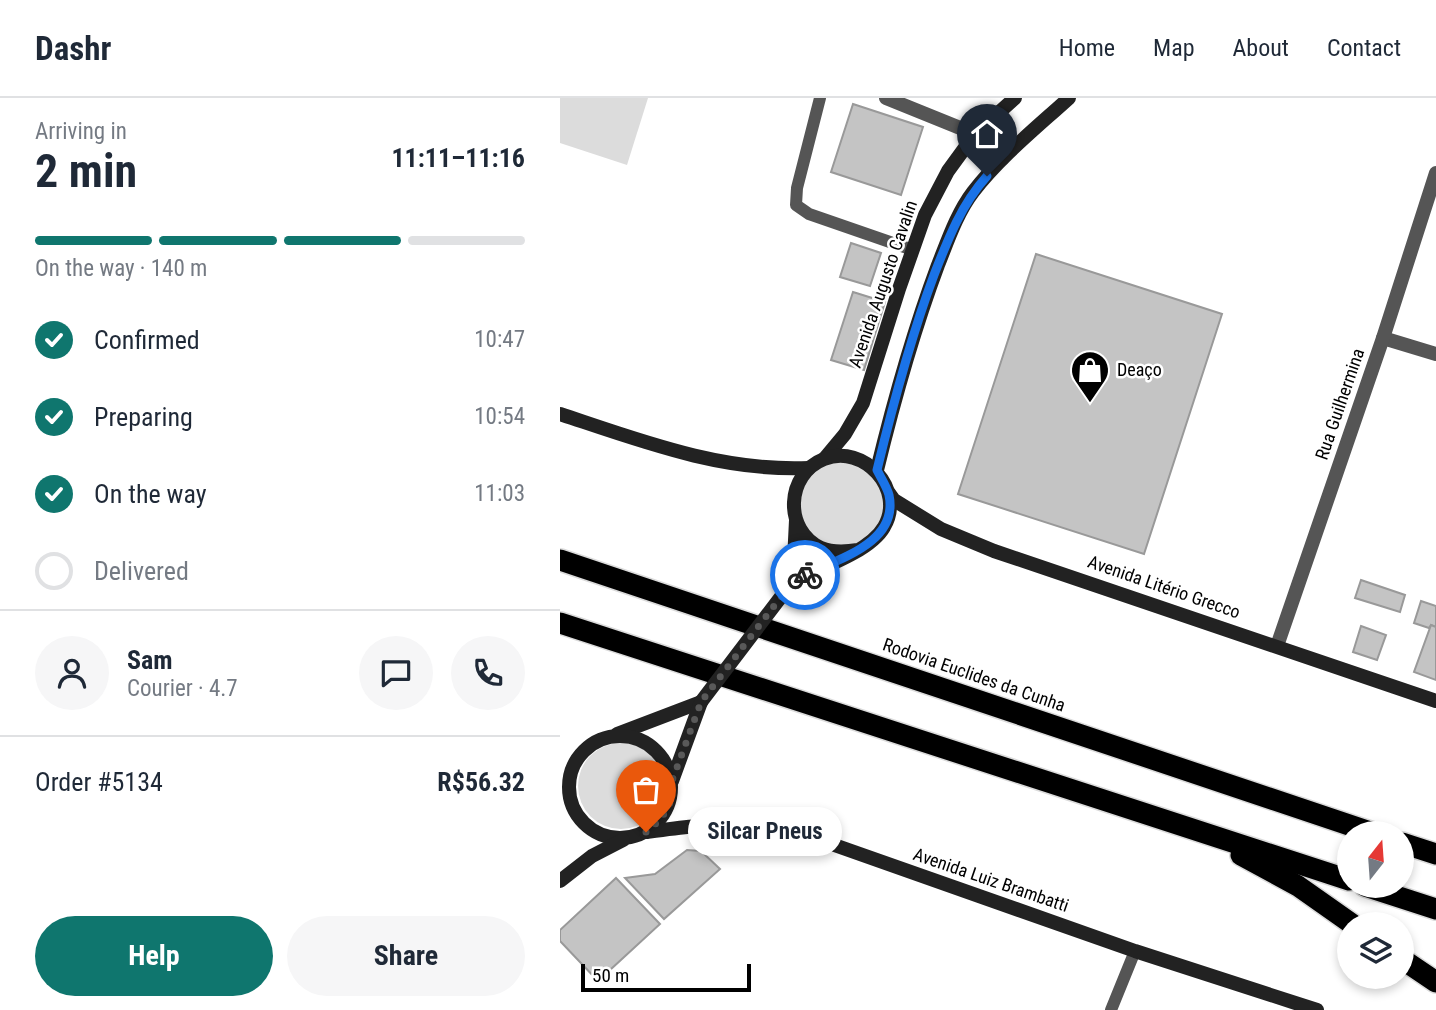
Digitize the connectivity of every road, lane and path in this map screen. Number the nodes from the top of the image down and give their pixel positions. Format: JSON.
{"nodes":[{"id":1,"x":820,"y":98,"type":"edge"},
{"id":2,"x":886,"y":98,"type":"edge"},
{"id":3,"x":1015,"y":98,"type":"edge"},
{"id":4,"x":1069,"y":98,"type":"edge"},
{"id":5,"x":975,"y":134,"type":"junction"},
{"id":6,"x":1002,"y":159,"type":"junction"},
{"id":7,"x":1436,"y":173,"type":"edge"},
{"id":8,"x":913,"y":250,"type":"junction"},
{"id":9,"x":1383,"y":338,"type":"junction"},
{"id":10,"x":1436,"y":354,"type":"edge"},
{"id":11,"x":560,"y":414,"type":"edge"},
{"id":12,"x":825,"y":458,"type":"junction"},
{"id":13,"x":809,"y":468,"type":"junction"},
{"id":14,"x":877,"y":470,"type":"junction"},
{"id":15,"x":889,"y":493,"type":"junction"},
{"id":16,"x":796,"y":520,"type":"junction"},
{"id":17,"x":858,"y":550,"type":"junction"},
{"id":18,"x":560,"y":560,"type":"edge"},
{"id":19,"x":793,"y":581,"type":"junction"},
{"id":20,"x":560,"y":623,"type":"edge"},
{"id":21,"x":1277,"y":646,"type":"junction"},
{"id":22,"x":1436,"y":701,"type":"edge"},
{"id":23,"x":701,"y":702,"type":"junction"},
{"id":24,"x":614,"y":735,"type":"junction"},
{"id":25,"x":672,"y":781,"type":"junction"},
{"id":26,"x":564,"y":792,"type":"edge"},
{"id":27,"x":1337,"y":821,"type":"edge"},
{"id":28,"x":1196,"y":830,"type":"junction"},
{"id":29,"x":646,"y":832,"type":"junction"},
{"id":30,"x":627,"y":838,"type":"junction"},
{"id":31,"x":1414,"y":847,"type":"edge"},
{"id":32,"x":1436,"y":854,"type":"edge"},
{"id":33,"x":1337,"y":876,"type":"edge"},
{"id":34,"x":560,"y":881,"type":"edge"},
{"id":35,"x":1402,"y":898,"type":"edge"},
{"id":36,"x":1436,"y":909,"type":"edge"},
{"id":37,"x":1337,"y":913,"type":"edge"},
{"id":38,"x":1135,"y":951,"type":"junction"},
{"id":39,"x":1414,"y":966,"type":"edge"},
{"id":40,"x":1436,"y":982,"type":"edge"},
{"id":41,"x":1111,"y":1010,"type":"edge"},
{"id":42,"x":1317,"y":1010,"type":"edge"}],
"edges":[{"from":1,"to":8,"type":"lane"},
{"from":2,"to":5,"type":"street"},
{"from":3,"to":5,"type":"main road","name":"Avenida Augusto Cavalin"},
{"from":4,"to":6,"type":"main road"},
{"from":5,"to":6,"type":"street"},
{"from":5,"to":8,"type":"main road","name":"Avenida Augusto Cavalin"},
{"from":6,"to":14,"type":"main road"},
{"from":7,"to":9,"type":"street","name":"Rua Guilhermina"},
{"from":8,"to":12,"type":"main road","name":"Avenida Augusto Cavalin"},
{"from":9,"to":10,"type":"street"},
{"from":9,"to":21,"type":"street","name":"Rua Guilhermina"},
{"from":11,"to":13,"type":"main road"},
{"from":12,"to":13,"type":"main road"},
{"from":12,"to":14,"type":"main road"},
{"from":13,"to":16,"type":"main road"},
{"from":14,"to":15,"type":"main road"},
{"from":15,"to":17,"type":"main road"},
{"from":15,"to":21,"type":"main road","name":"Avenida Litério Grecco"},
{"from":16,"to":17,"type":"main road"},
{"from":16,"to":19,"type":"main road"},
{"from":17,"to":19,"type":"main road"},
{"from":18,"to":27,"type":"highway","name":"Rodovia Euclides da Cunha"},
{"from":19,"to":23,"type":"main road","bridge":true},
{"from":20,"to":28,"type":"highway"},
{"from":21,"to":22,"type":"main road","name":"Avenida Litério Grecco"},
{"from":23,"to":24,"type":"main road"},
{"from":23,"to":25,"type":"main road"},
{"from":24,"to":25,"type":"main road"},
{"from":24,"to":26,"type":"main road"},
{"from":25,"to":29,"type":"main road"},
{"from":26,"to":30,"type":"main road"},
{"from":28,"to":33,"type":"highway"},
{"from":28,"to":37,"type":"highway"},
{"from":29,"to":30,"type":"main road"},
{"from":29,"to":38,"type":"main road","name":"Avenida Luiz Brambatti"},
{"from":30,"to":34,"type":"main road"},
{"from":31,"to":32,"type":"highway"},
{"from":35,"to":36,"type":"highway"},
{"from":38,"to":41,"type":"lane"},
{"from":38,"to":42,"type":"main road","name":"Avenida Luiz Brambatti"},
{"from":39,"to":40,"type":"highway"}]}
